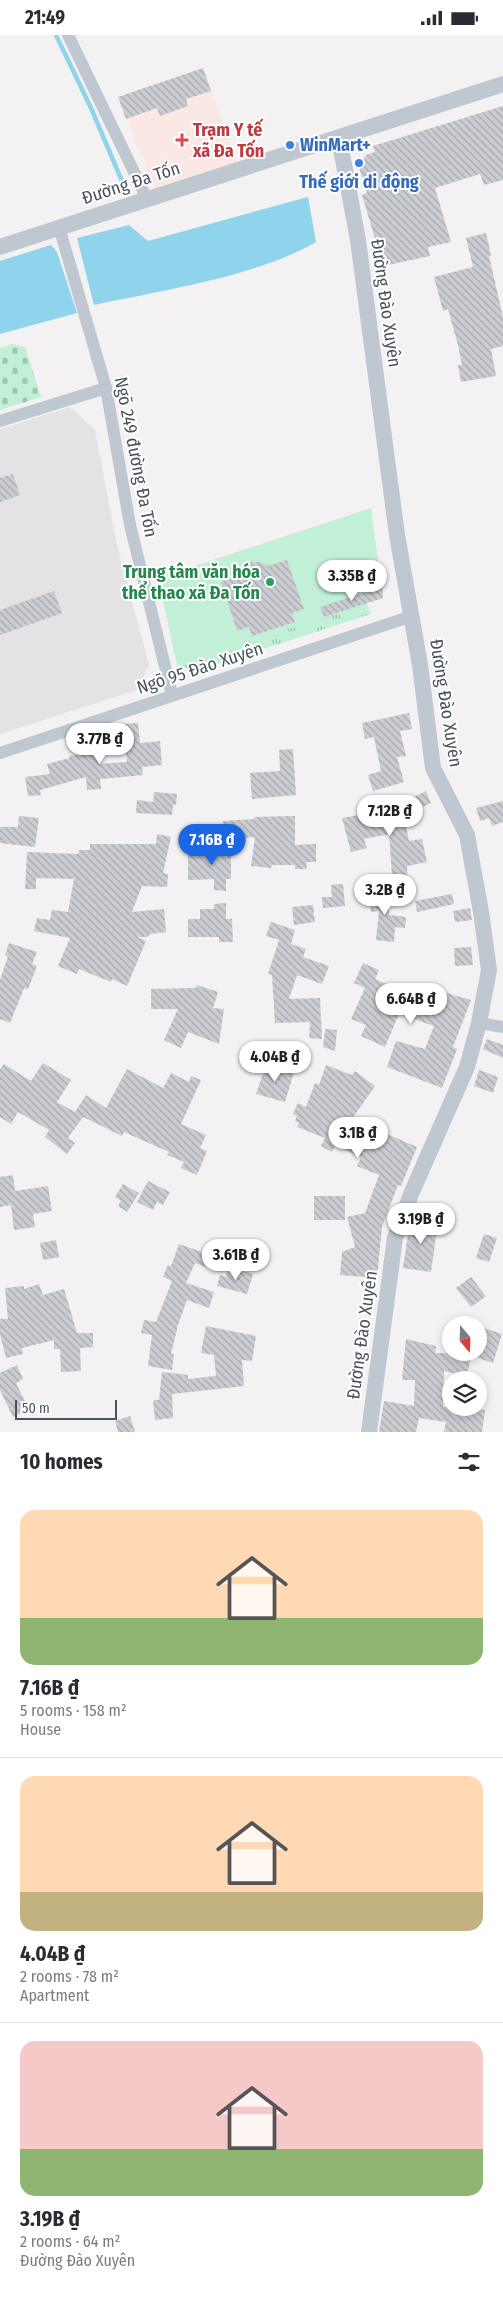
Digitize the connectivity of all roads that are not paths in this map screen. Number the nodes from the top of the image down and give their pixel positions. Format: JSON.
{"nodes":[{"id":1,"x":68,"y":35,"type":"edge"},
{"id":2,"x":503,"y":84,"type":"edge"},
{"id":3,"x":339,"y":138,"type":"junction"},
{"id":4,"x":147,"y":199,"type":"junction"},
{"id":5,"x":59,"y":227,"type":"junction"},
{"id":6,"x":0,"y":247,"type":"edge"},
{"id":7,"x":106,"y":388,"type":"junction"},
{"id":8,"x":0,"y":421,"type":"edge"},
{"id":9,"x":412,"y":616,"type":"junction"},
{"id":10,"x":172,"y":695,"type":"junction"},
{"id":11,"x":0,"y":753,"type":"edge"},
{"id":12,"x":479,"y":1023,"type":"junction"},
{"id":13,"x":503,"y":1027,"type":"edge"},
{"id":14,"x":369,"y":1432,"type":"edge"}],
"edges":[{"from":1,"to":4,"type":"street"},
{"from":2,"to":3,"type":"street","name":"Đường Đa Tốn"},
{"from":3,"to":4,"type":"street","name":"Đường Đa Tốn"},
{"from":3,"to":9,"type":"street","name":"Đường Đào Xuyên"},
{"from":4,"to":5,"type":"street","name":"Đường Đa Tốn"},
{"from":5,"to":6,"type":"street","name":"Đường Đa Tốn"},
{"from":5,"to":7,"type":"street","name":"Ngõ 249 đường Đa Tốn"},
{"from":7,"to":8,"type":"street"},
{"from":7,"to":10,"type":"street","name":"Ngõ 249 đường Đa Tốn"},
{"from":9,"to":10,"type":"street","name":"Ngõ 95 Đào Xuyên"},
{"from":9,"to":12,"type":"street","name":"Đường Đào Xuyên"},
{"from":10,"to":11,"type":"street","name":"Ngõ 95 Đào Xuyên"},
{"from":12,"to":13,"type":"street"},
{"from":12,"to":14,"type":"street","name":"Đường Đào Xuyên"}]}
